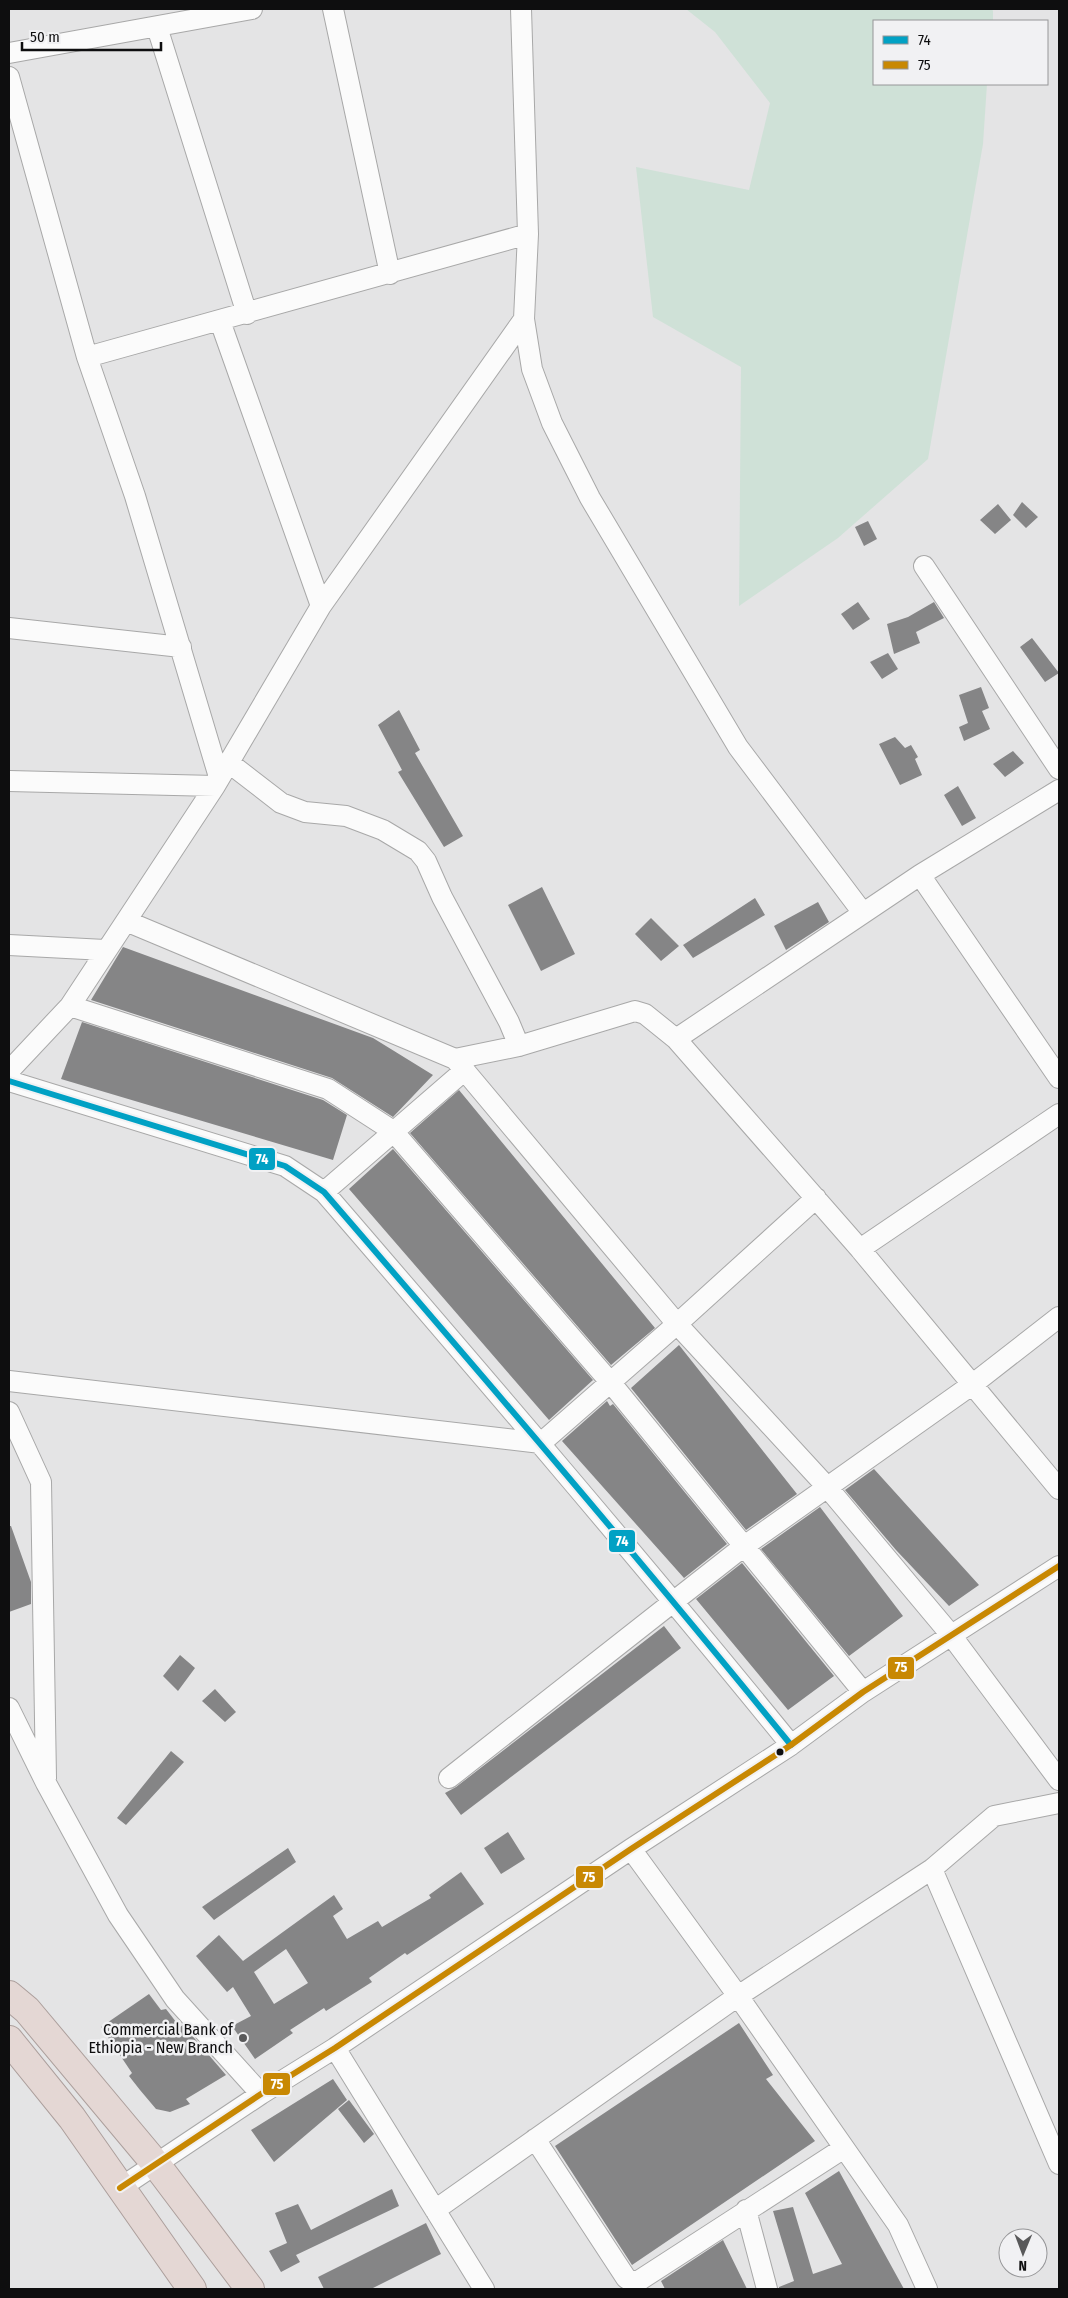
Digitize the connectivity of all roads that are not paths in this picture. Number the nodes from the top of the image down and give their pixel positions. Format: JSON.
{"nodes":[{"id":1,"x":252,"y":9,"type":"edge"},
{"id":2,"x":333,"y":9,"type":"edge"},
{"id":3,"x":521,"y":9,"type":"edge"},
{"id":4,"x":157,"y":27,"type":"junction"},
{"id":5,"x":9,"y":53,"type":"edge"},
{"id":6,"x":9,"y":77,"type":"edge"},
{"id":7,"x":528,"y":234,"type":"junction"},
{"id":8,"x":390,"y":274,"type":"junction"},
{"id":9,"x":247,"y":314,"type":"junction"},
{"id":10,"x":524,"y":319,"type":"junction"},
{"id":11,"x":220,"y":321,"type":"junction"},
{"id":12,"x":88,"y":357,"type":"junction"},
{"id":13,"x":924,"y":566,"type":"dead end"},
{"id":14,"x":321,"y":606,"type":"junction"},
{"id":15,"x":9,"y":628,"type":"edge"},
{"id":16,"x":181,"y":647,"type":"junction"},
{"id":17,"x":1059,"y":769,"type":"edge"},
{"id":18,"x":221,"y":775,"type":"junction"},
{"id":19,"x":9,"y":781,"type":"edge"},
{"id":20,"x":1059,"y":790,"type":"edge"},
{"id":21,"x":920,"y":875,"type":"junction"},
{"id":22,"x":863,"y":913,"type":"junction"},
{"id":23,"x":126,"y":921,"type":"junction"},
{"id":24,"x":9,"y":945,"type":"edge"},
{"id":25,"x":105,"y":950,"type":"junction"},
{"id":26,"x":70,"y":1006,"type":"junction"},
{"id":27,"x":676,"y":1039,"type":"junction"},
{"id":28,"x":519,"y":1046,"type":"junction"},
{"id":29,"x":460,"y":1064,"type":"junction"},
{"id":30,"x":9,"y":1071,"type":"edge"},
{"id":31,"x":1059,"y":1078,"type":"edge"},
{"id":32,"x":9,"y":1081,"type":"edge"},
{"id":33,"x":1059,"y":1114,"type":"edge"},
{"id":34,"x":393,"y":1131,"type":"junction"},
{"id":35,"x":324,"y":1192,"type":"junction"},
{"id":36,"x":816,"y":1198,"type":"junction"},
{"id":37,"x":860,"y":1249,"type":"junction"},
{"id":38,"x":1059,"y":1317,"type":"edge"},
{"id":39,"x":677,"y":1324,"type":"junction"},
{"id":40,"x":9,"y":1381,"type":"edge"},
{"id":41,"x":611,"y":1383,"type":"junction"},
{"id":42,"x":973,"y":1384,"type":"junction"},
{"id":43,"x":9,"y":1412,"type":"edge"},
{"id":44,"x":541,"y":1443,"type":"junction"},
{"id":45,"x":828,"y":1488,"type":"junction"},
{"id":46,"x":1059,"y":1489,"type":"edge"},
{"id":47,"x":743,"y":1547,"type":"junction"},
{"id":48,"x":1059,"y":1566,"type":"edge"},
{"id":49,"x":674,"y":1600,"type":"junction"},
{"id":50,"x":951,"y":1635,"type":"junction"},
{"id":51,"x":863,"y":1692,"type":"junction"},
{"id":52,"x":9,"y":1708,"type":"edge"},
{"id":53,"x":792,"y":1745,"type":"junction"},
{"id":54,"x":448,"y":1778,"type":"dead end"},
{"id":55,"x":1059,"y":1780,"type":"edge"},
{"id":56,"x":46,"y":1783,"type":"junction"},
{"id":57,"x":1059,"y":1803,"type":"edge"},
{"id":58,"x":631,"y":1849,"type":"junction"},
{"id":59,"x":932,"y":1869,"type":"junction"},
{"id":60,"x":9,"y":1994,"type":"edge"},
{"id":61,"x":738,"y":1996,"type":"junction"},
{"id":62,"x":10,"y":2042,"type":"edge"},
{"id":63,"x":335,"y":2048,"type":"junction"},
{"id":64,"x":261,"y":2094,"type":"junction"},
{"id":65,"x":535,"y":2139,"type":"junction"},
{"id":66,"x":844,"y":2148,"type":"junction"},
{"id":67,"x":156,"y":2163,"type":"junction"},
{"id":68,"x":1059,"y":2164,"type":"edge"},
{"id":69,"x":120,"y":2188,"type":"junction"},
{"id":70,"x":435,"y":2210,"type":"junction"},
{"id":71,"x":746,"y":2210,"type":"junction"},
{"id":72,"x":190,"y":2288,"type":"edge"},
{"id":73,"x":250,"y":2289,"type":"edge"},
{"id":74,"x":484,"y":2289,"type":"edge"},
{"id":75,"x":767,"y":2289,"type":"edge"},
{"id":76,"x":927,"y":2289,"type":"edge"}],
"edges":[{"from":1,"to":4,"type":"street"},
{"from":2,"to":8,"type":"street"},
{"from":3,"to":7,"type":"street"},
{"from":4,"to":5,"type":"street"},
{"from":4,"to":9,"type":"street"},
{"from":6,"to":12,"type":"street"},
{"from":7,"to":8,"type":"street"},
{"from":7,"to":10,"type":"street"},
{"from":8,"to":9,"type":"street"},
{"from":9,"to":11,"type":"street"},
{"from":10,"to":14,"type":"street"},
{"from":10,"to":22,"type":"street"},
{"from":11,"to":12,"type":"street"},
{"from":11,"to":14,"type":"street"},
{"from":12,"to":16,"type":"street"},
{"from":13,"to":17,"type":"street"},
{"from":14,"to":18,"type":"street"},
{"from":15,"to":16,"type":"street"},
{"from":16,"to":18,"type":"street"},
{"from":18,"to":19,"type":"street"},
{"from":18,"to":23,"type":"street"},
{"from":18,"to":28,"type":"street"},
{"from":20,"to":21,"type":"street"},
{"from":21,"to":22,"type":"street"},
{"from":21,"to":31,"type":"street"},
{"from":22,"to":27,"type":"street"},
{"from":23,"to":25,"type":"street"},
{"from":23,"to":29,"type":"street"},
{"from":24,"to":25,"type":"street"},
{"from":25,"to":26,"type":"street"},
{"from":26,"to":30,"type":"street"},
{"from":26,"to":34,"type":"street"},
{"from":27,"to":28,"type":"street"},
{"from":27,"to":36,"type":"street"},
{"from":28,"to":29,"type":"street"},
{"from":29,"to":34,"type":"street"},
{"from":29,"to":39,"type":"street"},
{"from":32,"to":35,"type":"street"},
{"from":33,"to":37,"type":"street"},
{"from":34,"to":35,"type":"street"},
{"from":34,"to":41,"type":"street"},
{"from":35,"to":44,"type":"street"},
{"from":36,"to":37,"type":"street"},
{"from":36,"to":39,"type":"street"},
{"from":37,"to":42,"type":"street"},
{"from":38,"to":42,"type":"street"},
{"from":39,"to":41,"type":"street"},
{"from":39,"to":45,"type":"street"},
{"from":40,"to":44,"type":"street"},
{"from":41,"to":44,"type":"street"},
{"from":41,"to":47,"type":"street"},
{"from":42,"to":45,"type":"street"},
{"from":42,"to":46,"type":"street"},
{"from":43,"to":56,"type":"street"},
{"from":44,"to":49,"type":"street"},
{"from":45,"to":47,"type":"street"},
{"from":45,"to":50,"type":"street"},
{"from":47,"to":49,"type":"street"},
{"from":47,"to":51,"type":"street"},
{"from":48,"to":50,"type":"street"},
{"from":49,"to":53,"type":"street"},
{"from":49,"to":54,"type":"street"},
{"from":50,"to":51,"type":"street"},
{"from":50,"to":55,"type":"street"},
{"from":51,"to":53,"type":"street"},
{"from":52,"to":56,"type":"street"},
{"from":53,"to":58,"type":"street"},
{"from":56,"to":64,"type":"street"},
{"from":57,"to":59,"type":"street"},
{"from":58,"to":61,"type":"street"},
{"from":58,"to":63,"type":"street"},
{"from":59,"to":61,"type":"street"},
{"from":59,"to":68,"type":"street"},
{"from":60,"to":67,"type":"highway"},
{"from":61,"to":65,"type":"street"},
{"from":61,"to":66,"type":"street"},
{"from":62,"to":69,"type":"highway"},
{"from":63,"to":64,"type":"street"},
{"from":63,"to":70,"type":"street"},
{"from":64,"to":67,"type":"street"},
{"from":65,"to":70,"type":"street"},
{"from":65,"to":71,"type":"street"},
{"from":66,"to":71,"type":"street"},
{"from":66,"to":76,"type":"street"},
{"from":67,"to":69,"type":"street"},
{"from":67,"to":73,"type":"highway"},
{"from":69,"to":72,"type":"highway"},
{"from":70,"to":74,"type":"street"},
{"from":71,"to":75,"type":"street"}]}
